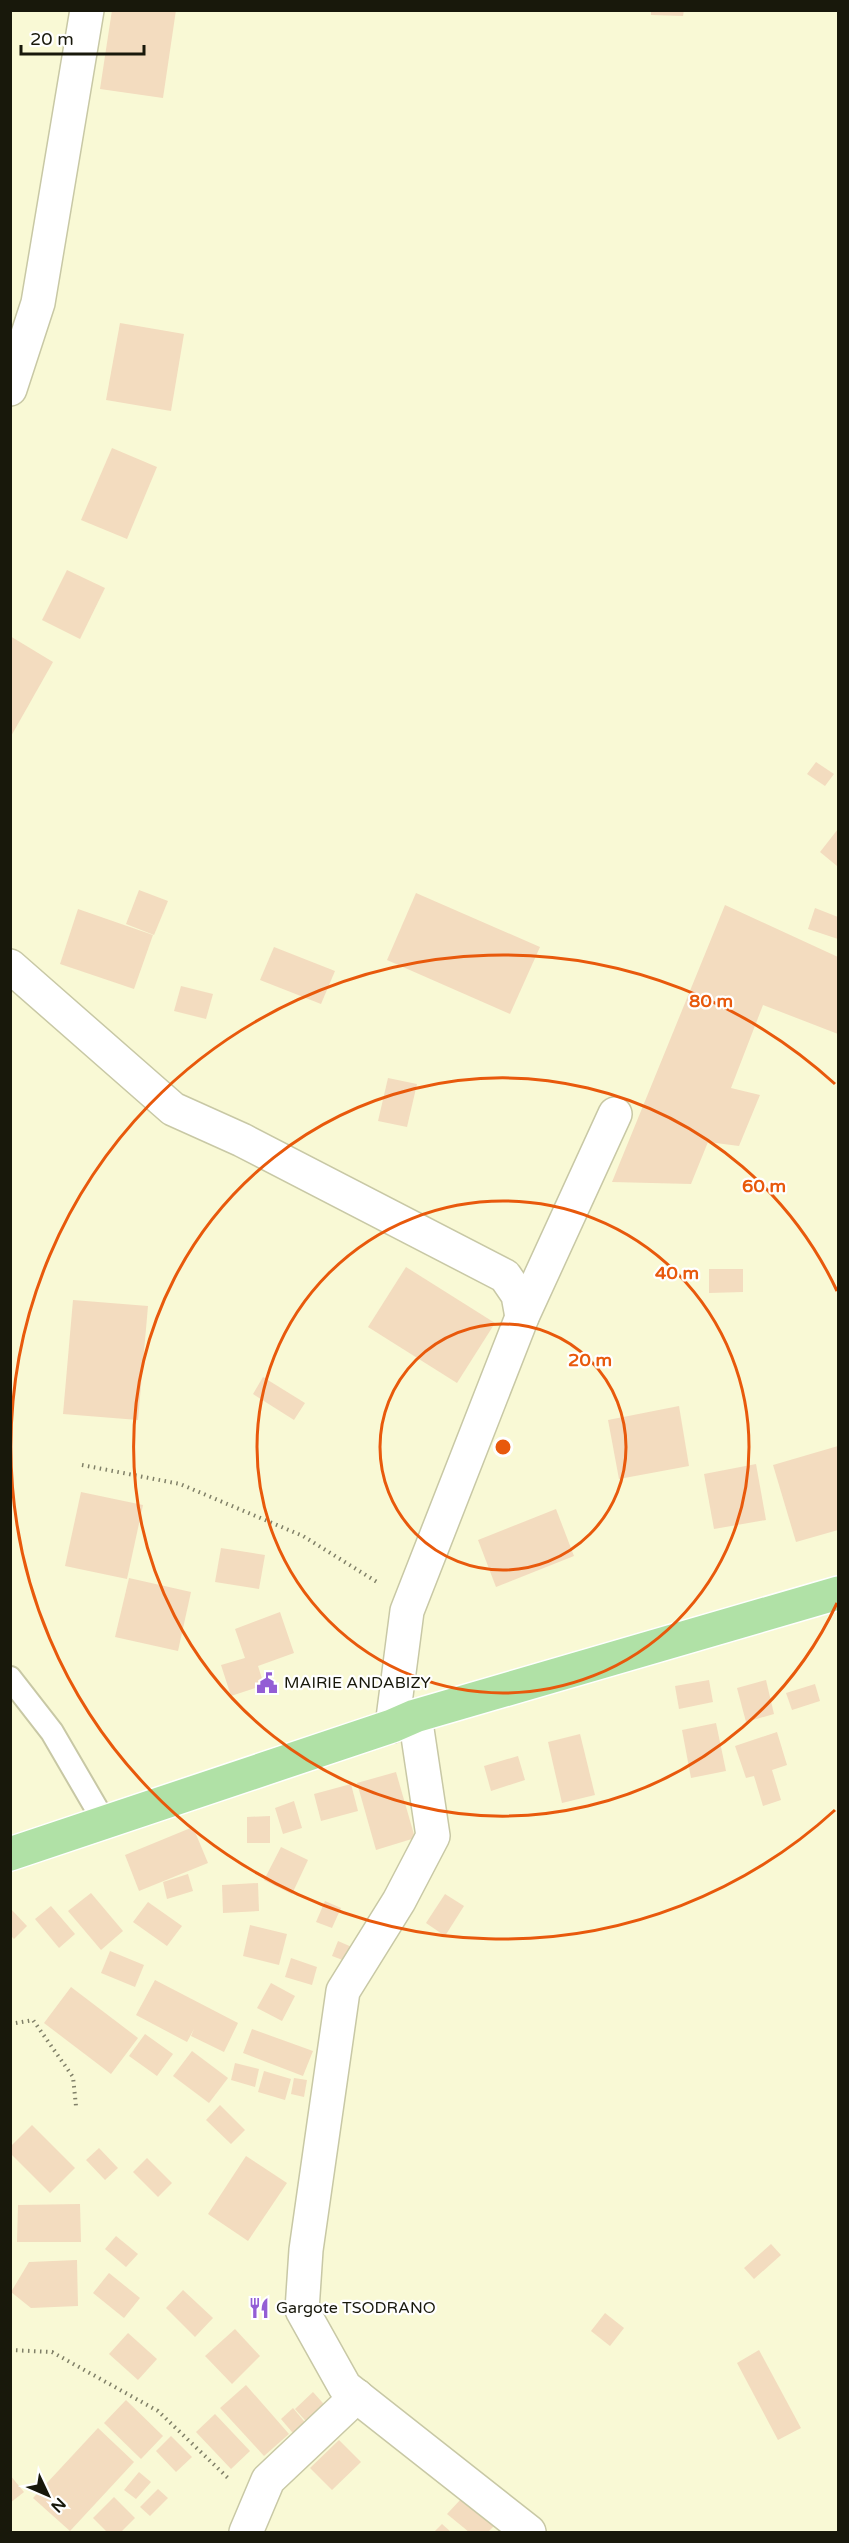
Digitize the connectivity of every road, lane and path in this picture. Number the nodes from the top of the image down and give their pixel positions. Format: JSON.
{"nodes":[{"id":1,"x":87,"y":10,"type":"edge"},
{"id":2,"x":10,"y":389,"type":"edge"},
{"id":3,"x":10,"y":966,"type":"edge"},
{"id":4,"x":615,"y":1114,"type":"dead end"},
{"id":5,"x":522,"y":1317,"type":"junction"},
{"id":6,"x":82,"y":1465,"type":"dead end"},
{"id":7,"x":838,"y":1593,"type":"edge"},
{"id":8,"x":411,"y":1603,"type":"junction"},
{"id":9,"x":10,"y":1678,"type":"edge"},
{"id":10,"x":404,"y":1721,"type":"junction"},
{"id":11,"x":105,"y":1823,"type":"junction"},
{"id":12,"x":10,"y":1854,"type":"edge"},
{"id":13,"x":10,"y":2024,"type":"edge"},
{"id":14,"x":76,"y":2106,"type":"dead end"},
{"id":15,"x":10,"y":2350,"type":"edge"},
{"id":16,"x":357,"y":2396,"type":"junction"},
{"id":17,"x":252,"y":2520,"type":"edge"},
{"id":18,"x":529,"y":2532,"type":"edge"}],
"edges":[{"from":1,"to":2,"type":"street"},
{"from":3,"to":5,"type":"street"},
{"from":4,"to":5,"type":"street"},
{"from":5,"to":8,"type":"street"},
{"from":6,"to":8,"type":"path"},
{"from":7,"to":10,"type":"main road"},
{"from":8,"to":10,"type":"street"},
{"from":9,"to":11,"type":"lane"},
{"from":10,"to":11,"type":"main road"},
{"from":10,"to":16,"type":"street"},
{"from":11,"to":12,"type":"main road"},
{"from":13,"to":14,"type":"path"},
{"from":15,"to":17,"type":"path"},
{"from":16,"to":17,"type":"street"},
{"from":16,"to":18,"type":"street"}]}
